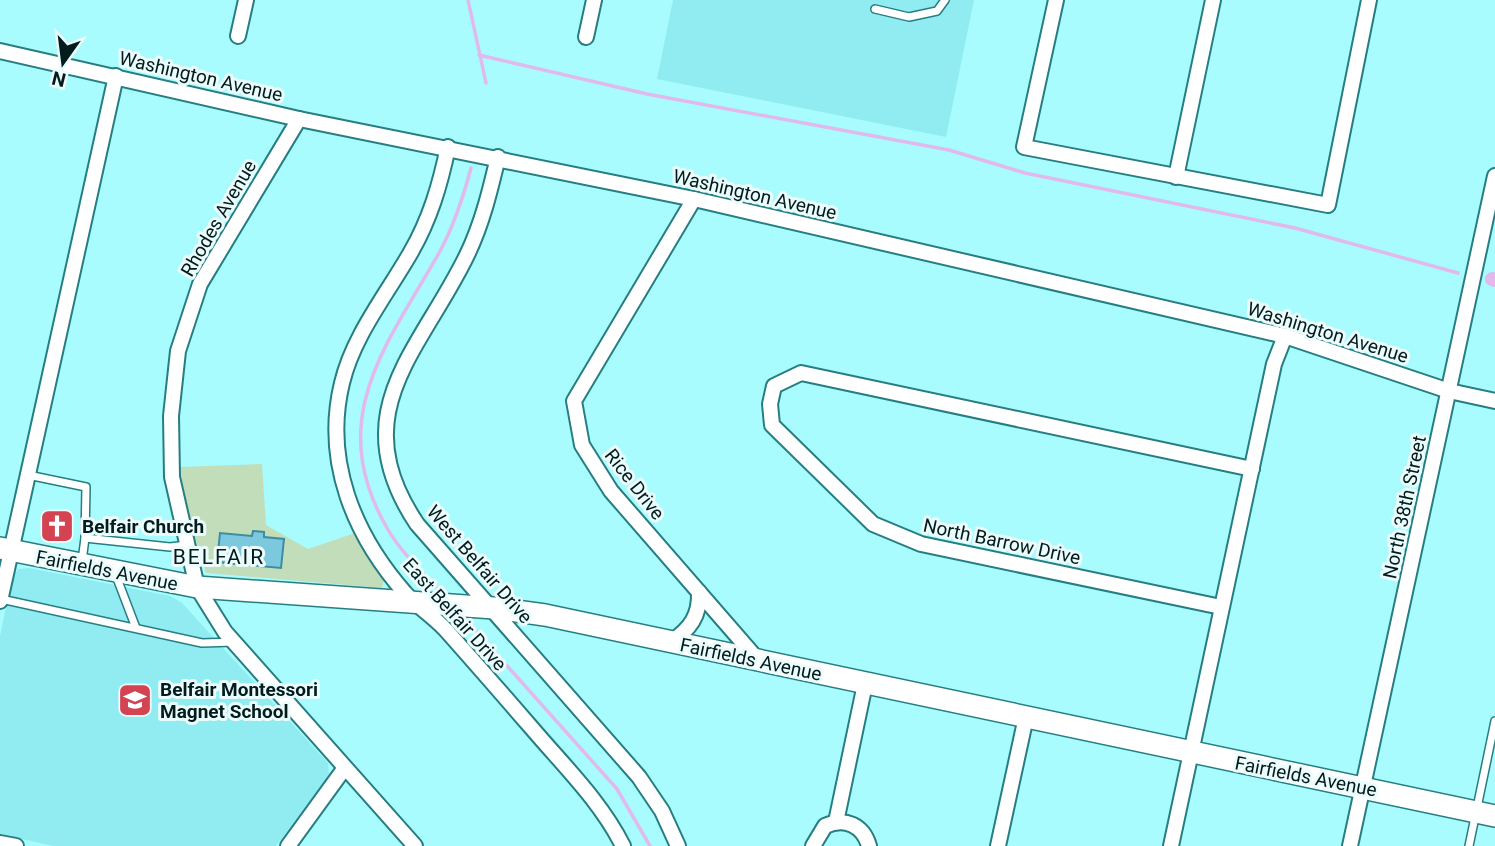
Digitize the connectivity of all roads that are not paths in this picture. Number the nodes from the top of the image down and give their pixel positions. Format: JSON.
{"nodes":[{"id":1,"x":246,"y":0,"type":"edge"},
{"id":2,"x":594,"y":0,"type":"edge"},
{"id":3,"x":945,"y":0,"type":"edge"},
{"id":4,"x":1056,"y":0,"type":"edge"},
{"id":5,"x":1213,"y":0,"type":"edge"},
{"id":6,"x":1369,"y":0,"type":"edge"},
{"id":7,"x":875,"y":9,"type":"dead end"},
{"id":8,"x":238,"y":36,"type":"dead end"},
{"id":9,"x":586,"y":37,"type":"dead end"},
{"id":10,"x":0,"y":51,"type":"edge"},
{"id":11,"x":116,"y":76,"type":"junction"},
{"id":12,"x":299,"y":119,"type":"junction"},
{"id":13,"x":448,"y":147,"type":"junction"},
{"id":14,"x":498,"y":158,"type":"junction"},
{"id":15,"x":1495,"y":176,"type":"edge"},
{"id":16,"x":1176,"y":177,"type":"junction"},
{"id":17,"x":694,"y":199,"type":"junction"},
{"id":18,"x":1285,"y":336,"type":"junction"},
{"id":19,"x":1449,"y":391,"type":"junction"},
{"id":20,"x":1495,"y":401,"type":"edge"},
{"id":21,"x":1252,"y":469,"type":"junction"},
{"id":22,"x":27,"y":475,"type":"junction"},
{"id":23,"x":85,"y":538,"type":"junction"},
{"id":24,"x":187,"y":545,"type":"junction"},
{"id":25,"x":5,"y":549,"type":"edge"},
{"id":26,"x":81,"y":565,"type":"junction"},
{"id":27,"x":115,"y":572,"type":"junction"},
{"id":28,"x":197,"y":587,"type":"junction"},
{"id":29,"x":699,"y":592,"type":"junction"},
{"id":30,"x":0,"y":600,"type":"edge"},
{"id":31,"x":425,"y":605,"type":"junction"},
{"id":32,"x":1221,"y":607,"type":"junction"},
{"id":33,"x":488,"y":608,"type":"junction"},
{"id":34,"x":136,"y":628,"type":"junction"},
{"id":35,"x":234,"y":642,"type":"junction"},
{"id":36,"x":671,"y":642,"type":"junction"},
{"id":37,"x":759,"y":662,"type":"junction"},
{"id":38,"x":865,"y":684,"type":"junction"},
{"id":39,"x":1026,"y":717,"type":"junction"},
{"id":40,"x":1495,"y":721,"type":"edge"},
{"id":41,"x":1191,"y":754,"type":"junction"},
{"id":42,"x":344,"y":769,"type":"junction"},
{"id":43,"x":1362,"y":787,"type":"junction"},
{"id":44,"x":1485,"y":814,"type":"edge"},
{"id":45,"x":836,"y":822,"type":"junction"},
{"id":46,"x":0,"y":843,"type":"edge"},
{"id":47,"x":16,"y":846,"type":"edge"},
{"id":48,"x":288,"y":846,"type":"edge"},
{"id":49,"x":415,"y":846,"type":"edge"},
{"id":50,"x":623,"y":846,"type":"edge"},
{"id":51,"x":678,"y":846,"type":"edge"},
{"id":52,"x":813,"y":846,"type":"edge"},
{"id":53,"x":869,"y":846,"type":"edge"},
{"id":54,"x":998,"y":846,"type":"edge"},
{"id":55,"x":1171,"y":846,"type":"edge"},
{"id":56,"x":1350,"y":846,"type":"edge"},
{"id":57,"x":1469,"y":846,"type":"edge"}],
"edges":[{"from":1,"to":8,"type":"street"},
{"from":2,"to":9,"type":"street"},
{"from":3,"to":7,"type":"lane"},
{"from":4,"to":16,"type":"street"},
{"from":5,"to":16,"type":"street"},
{"from":6,"to":16,"type":"street"},
{"from":10,"to":11,"type":"street","name":"Washington Avenue"},
{"from":11,"to":12,"type":"street","name":"Washington Avenue"},
{"from":11,"to":22,"type":"street"},
{"from":12,"to":13,"type":"street","name":"Washington Avenue"},
{"from":12,"to":24,"type":"street","name":"Rhodes Avenue"},
{"from":13,"to":14,"type":"street","name":"Washington Avenue"},
{"from":13,"to":31,"type":"street","name":"East Belfair Drive"},
{"from":14,"to":17,"type":"street","name":"Washington Avenue"},
{"from":14,"to":33,"type":"street","name":"West Belfair Drive"},
{"from":15,"to":19,"type":"street","name":"North 38th Street"},
{"from":17,"to":18,"type":"street","name":"Washington Avenue"},
{"from":17,"to":29,"type":"street","name":"Rice Drive"},
{"from":18,"to":19,"type":"street","name":"Washington Avenue"},
{"from":18,"to":21,"type":"street"},
{"from":19,"to":20,"type":"street","name":"Washington Avenue"},
{"from":19,"to":43,"type":"street","name":"North 38th Street"},
{"from":21,"to":32,"type":"street"},
{"from":21,"to":32,"type":"street","name":"North Barrow Drive"},
{"from":22,"to":23,"type":"lane"},
{"from":22,"to":25,"type":"street"},
{"from":23,"to":24,"type":"lane"},
{"from":23,"to":26,"type":"lane"},
{"from":24,"to":28,"type":"street","name":"Rhodes Avenue"},
{"from":25,"to":26,"type":"street","name":"Fairfields Avenue"},
{"from":25,"to":30,"type":"street"},
{"from":26,"to":27,"type":"street","name":"Fairfields Avenue"},
{"from":27,"to":28,"type":"street","name":"Fairfields Avenue"},
{"from":27,"to":34,"type":"lane"},
{"from":28,"to":31,"type":"street","name":"Fairfields Avenue"},
{"from":28,"to":35,"type":"street","name":"Rhodes Avenue"},
{"from":29,"to":36,"type":"street"},
{"from":29,"to":37,"type":"street","name":"Rice Drive"},
{"from":30,"to":34,"type":"lane"},
{"from":31,"to":33,"type":"street","name":"Fairfields Avenue"},
{"from":31,"to":50,"type":"street","name":"East Belfair Drive"},
{"from":32,"to":41,"type":"street"},
{"from":33,"to":36,"type":"street","name":"Fairfields Avenue"},
{"from":33,"to":51,"type":"street","name":"West Belfair Drive"},
{"from":34,"to":35,"type":"lane"},
{"from":35,"to":42,"type":"street","name":"Rhodes Avenue"},
{"from":36,"to":37,"type":"street","name":"Fairfields Avenue"},
{"from":37,"to":38,"type":"street","name":"Fairfields Avenue"},
{"from":38,"to":39,"type":"street","name":"Fairfields Avenue"},
{"from":38,"to":45,"type":"street"},
{"from":39,"to":41,"type":"street","name":"Fairfields Avenue"},
{"from":39,"to":54,"type":"street"},
{"from":40,"to":44,"type":"lane"},
{"from":41,"to":43,"type":"street","name":"Fairfields Avenue"},
{"from":41,"to":55,"type":"street"},
{"from":42,"to":48,"type":"street"},
{"from":42,"to":49,"type":"street","name":"Rhodes Avenue"},
{"from":43,"to":44,"type":"street","name":"Fairfields Avenue"},
{"from":43,"to":56,"type":"street","name":"North 38th Street"},
{"from":44,"to":57,"type":"lane"},
{"from":45,"to":52,"type":"street"},
{"from":45,"to":53,"type":"street"},
{"from":46,"to":47,"type":"street"}]}
